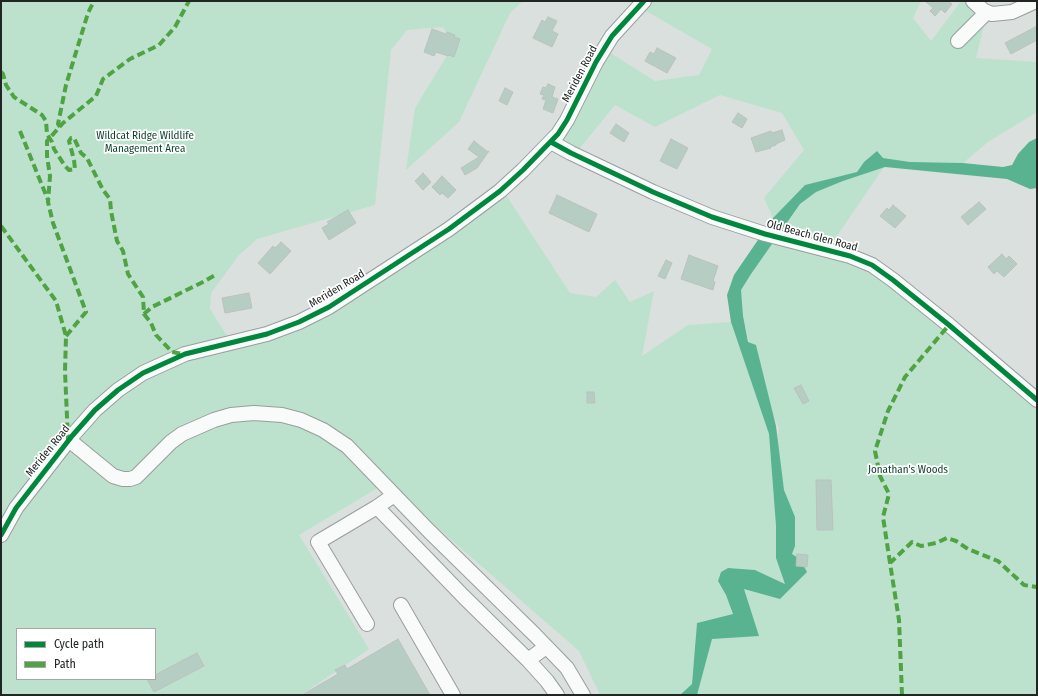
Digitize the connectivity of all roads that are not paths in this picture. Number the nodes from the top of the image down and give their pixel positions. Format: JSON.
{"nodes":[{"id":1,"x":644,"y":1,"type":"edge"},
{"id":2,"x":972,"y":1,"type":"edge"},
{"id":3,"x":1036,"y":1,"type":"edge"},
{"id":4,"x":987,"y":12,"type":"junction"},
{"id":5,"x":958,"y":41,"type":"dead end"},
{"id":6,"x":551,"y":142,"type":"junction"},
{"id":7,"x":1037,"y":400,"type":"edge"},
{"id":8,"x":69,"y":440,"type":"junction"},
{"id":9,"x":394,"y":495,"type":"junction"},
{"id":10,"x":377,"y":507,"type":"junction"},
{"id":11,"x":1,"y":535,"type":"edge"},
{"id":12,"x":401,"y":605,"type":"dead end"},
{"id":13,"x":368,"y":624,"type":"dead end"},
{"id":14,"x":546,"y":647,"type":"junction"},
{"id":15,"x":528,"y":660,"type":"junction"},
{"id":16,"x":452,"y":695,"type":"edge"},
{"id":17,"x":557,"y":695,"type":"edge"},
{"id":18,"x":582,"y":695,"type":"edge"}],
"edges":[{"from":1,"to":6,"type":"street","name":"Meriden Road"},
{"from":2,"to":4,"type":"street"},
{"from":3,"to":4,"type":"street"},
{"from":4,"to":5,"type":"street"},
{"from":6,"to":7,"type":"street","name":"Old Beach Glen Road"},
{"from":6,"to":8,"type":"street","name":"Meriden Road"},
{"from":8,"to":9,"type":"street"},
{"from":8,"to":11,"type":"street","name":"Meriden Road"},
{"from":9,"to":10,"type":"street"},
{"from":9,"to":14,"type":"street"},
{"from":10,"to":13,"type":"street"},
{"from":10,"to":15,"type":"street"},
{"from":12,"to":16,"type":"street"},
{"from":14,"to":15,"type":"street"},
{"from":14,"to":18,"type":"street"},
{"from":15,"to":17,"type":"street"}]}
